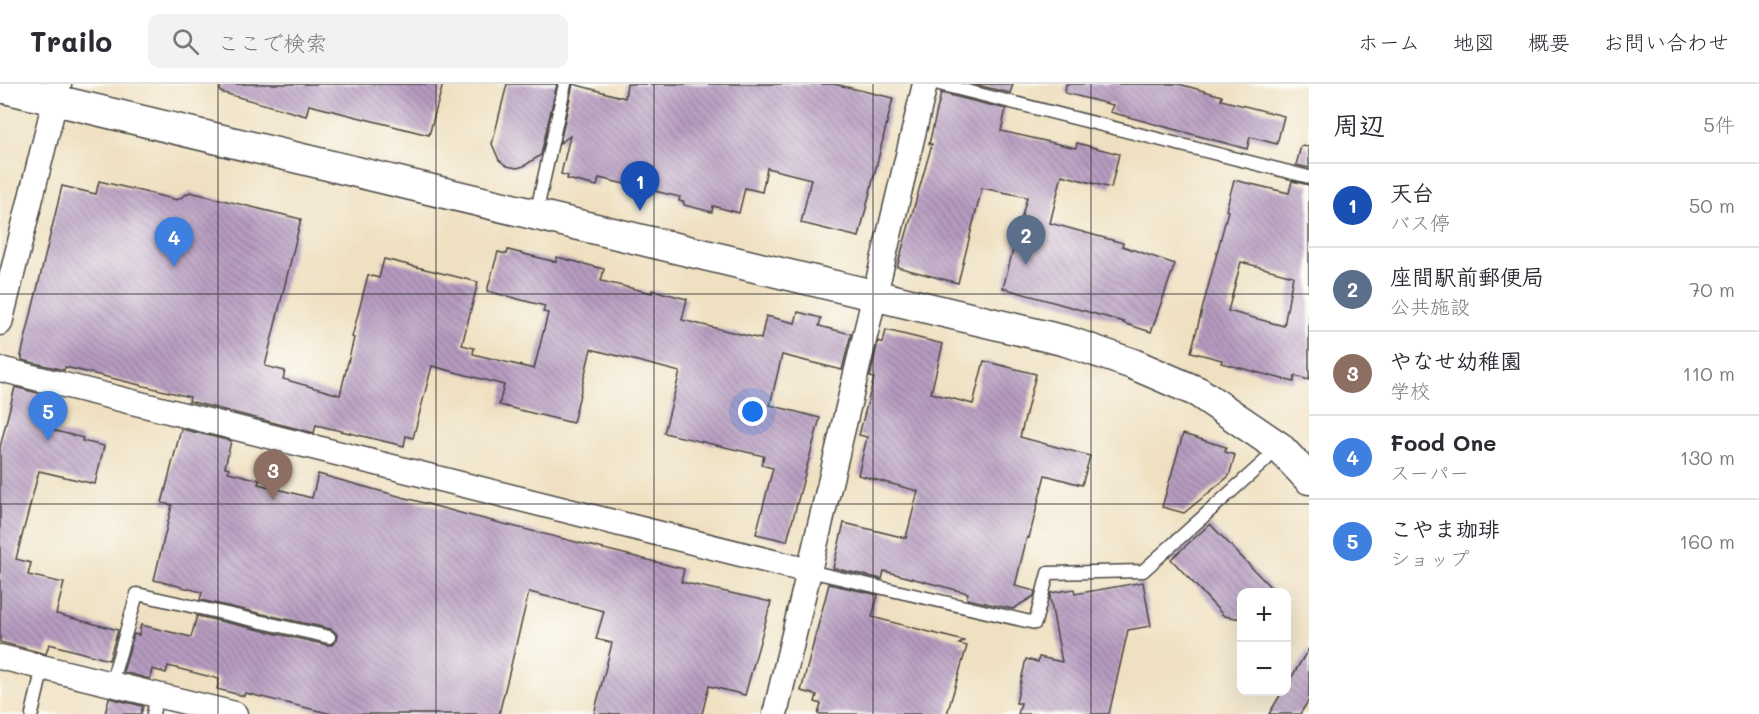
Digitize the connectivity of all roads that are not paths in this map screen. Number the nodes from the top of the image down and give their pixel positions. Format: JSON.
{"nodes":[{"id":1,"x":565,"y":84,"type":"edge"},
{"id":2,"x":925,"y":84,"type":"edge"},
{"id":3,"x":939,"y":84,"type":"edge"},
{"id":4,"x":0,"y":87,"type":"edge"},
{"id":5,"x":57,"y":92,"type":"edge"},
{"id":6,"x":1309,"y":177,"type":"edge"},
{"id":7,"x":536,"y":214,"type":"junction"},
{"id":8,"x":874,"y":294,"type":"junction"},
{"id":9,"x":0,"y":323,"type":"edge"},
{"id":10,"x":0,"y":369,"type":"edge"},
{"id":11,"x":1297,"y":462,"type":"edge"},
{"id":12,"x":809,"y":571,"type":"junction"},
{"id":13,"x":329,"y":637,"type":"dead end"},
{"id":14,"x":0,"y":657,"type":"edge"},
{"id":15,"x":44,"y":667,"type":"junction"},
{"id":16,"x":111,"y":684,"type":"junction"},
{"id":17,"x":155,"y":705,"type":"edge"},
{"id":18,"x":32,"y":714,"type":"edge"},
{"id":19,"x":235,"y":714,"type":"edge"},
{"id":20,"x":775,"y":714,"type":"edge"}],
"edges":[{"from":1,"to":7,"type":"lane"},
{"from":2,"to":8,"type":"street"},
{"from":3,"to":6,"type":"lane"},
{"from":4,"to":5,"type":"street"},
{"from":5,"to":7,"type":"street"},
{"from":5,"to":9,"type":"street"},
{"from":7,"to":8,"type":"street"},
{"from":8,"to":11,"type":"street"},
{"from":8,"to":12,"type":"street"},
{"from":10,"to":12,"type":"street"},
{"from":11,"to":12,"type":"lane"},
{"from":12,"to":20,"type":"street"},
{"from":13,"to":16,"type":"lane"},
{"from":14,"to":15,"type":"street"},
{"from":15,"to":16,"type":"street"},
{"from":15,"to":18,"type":"lane"},
{"from":16,"to":17,"type":"street"},
{"from":17,"to":19,"type":"street"}]}
